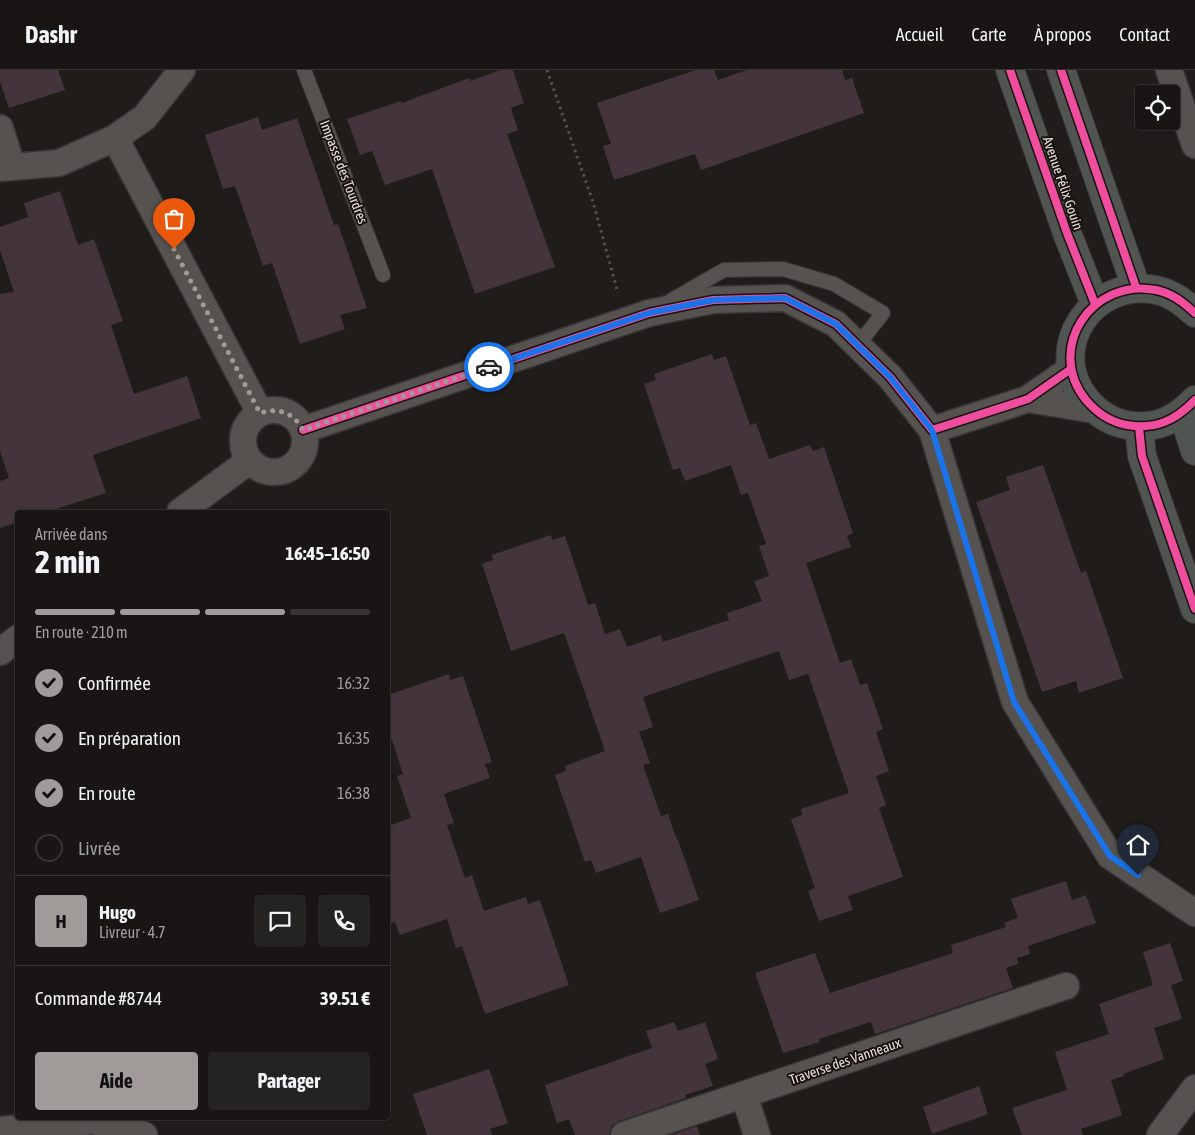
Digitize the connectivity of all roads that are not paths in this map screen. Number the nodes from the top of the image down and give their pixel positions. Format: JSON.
{"nodes":[{"id":1,"x":182,"y":70,"type":"edge"},
{"id":2,"x":304,"y":70,"type":"edge"},
{"id":3,"x":1010,"y":70,"type":"edge"},
{"id":4,"x":1061,"y":70,"type":"edge"},
{"id":5,"x":1169,"y":70,"type":"edge"},
{"id":6,"x":0,"y":128,"type":"edge"},
{"id":7,"x":115,"y":138,"type":"junction"},
{"id":8,"x":1195,"y":145,"type":"edge"},
{"id":9,"x":6,"y":168,"type":"edge"},
{"id":10,"x":383,"y":275,"type":"dead end"},
{"id":11,"x":1136,"y":287,"type":"junction"},
{"id":12,"x":1095,"y":304,"type":"junction"},
{"id":13,"x":1195,"y":313,"type":"edge"},
{"id":14,"x":637,"y":317,"type":"junction"},
{"id":15,"x":858,"y":346,"type":"junction"},
{"id":16,"x":1071,"y":369,"type":"junction"},
{"id":17,"x":1028,"y":399,"type":"junction"},
{"id":18,"x":1189,"y":406,"type":"edge"},
{"id":19,"x":1095,"y":410,"type":"junction"},
{"id":20,"x":260,"y":413,"type":"junction"},
{"id":21,"x":1139,"y":427,"type":"junction"},
{"id":22,"x":303,"y":430,"type":"junction"},
{"id":23,"x":932,"y":430,"type":"junction"},
{"id":24,"x":1195,"y":452,"type":"edge"},
{"id":25,"x":249,"y":461,"type":"junction"},
{"id":26,"x":183,"y":510,"type":"edge"},
{"id":27,"x":1195,"y":609,"type":"edge"},
{"id":28,"x":15,"y":640,"type":"edge"},
{"id":29,"x":0,"y":652,"type":"edge"},
{"id":30,"x":1195,"y":913,"type":"edge"},
{"id":31,"x":1066,"y":986,"type":"dead end"},
{"id":32,"x":1195,"y":1088,"type":"edge"},
{"id":33,"x":744,"y":1094,"type":"junction"},
{"id":34,"x":0,"y":1130,"type":"edge"},
{"id":35,"x":144,"y":1135,"type":"edge"},
{"id":36,"x":624,"y":1135,"type":"edge"},
{"id":37,"x":758,"y":1135,"type":"edge"},
{"id":38,"x":1160,"y":1135,"type":"edge"}],
"edges":[{"from":1,"to":7,"type":"street"},
{"from":2,"to":10,"type":"lane","name":"Impasse des Tourdres"},
{"from":3,"to":12,"type":"main road","name":"Avenue Félix Gouin"},
{"from":4,"to":11,"type":"main road"},
{"from":5,"to":8,"type":"street"},
{"from":6,"to":9,"type":"street"},
{"from":7,"to":9,"type":"street"},
{"from":7,"to":20,"type":"street"},
{"from":11,"to":12,"type":"main road"},
{"from":11,"to":13,"type":"main road"},
{"from":12,"to":16,"type":"main road"},
{"from":14,"to":15,"type":"street"},
{"from":14,"to":15,"type":"lane"},
{"from":14,"to":22,"type":"street"},
{"from":15,"to":23,"type":"street"},
{"from":16,"to":17,"type":"street"},
{"from":16,"to":19,"type":"main road"},
{"from":17,"to":19,"type":"street"},
{"from":17,"to":23,"type":"street"},
{"from":18,"to":21,"type":"main road"},
{"from":18,"to":24,"type":"main road"},
{"from":19,"to":21,"type":"main road"},
{"from":20,"to":22,"type":"street"},
{"from":20,"to":25,"type":"street"},
{"from":21,"to":27,"type":"main road"},
{"from":22,"to":25,"type":"street"},
{"from":23,"to":30,"type":"street"},
{"from":25,"to":26,"type":"street"},
{"from":28,"to":29,"type":"street"},
{"from":31,"to":33,"type":"street","name":"Traverse des Vanneaux"},
{"from":32,"to":38,"type":"street"},
{"from":33,"to":36,"type":"street","name":"Traverse des Vanneaux"},
{"from":33,"to":37,"type":"street"},
{"from":34,"to":35,"type":"street"}]}
